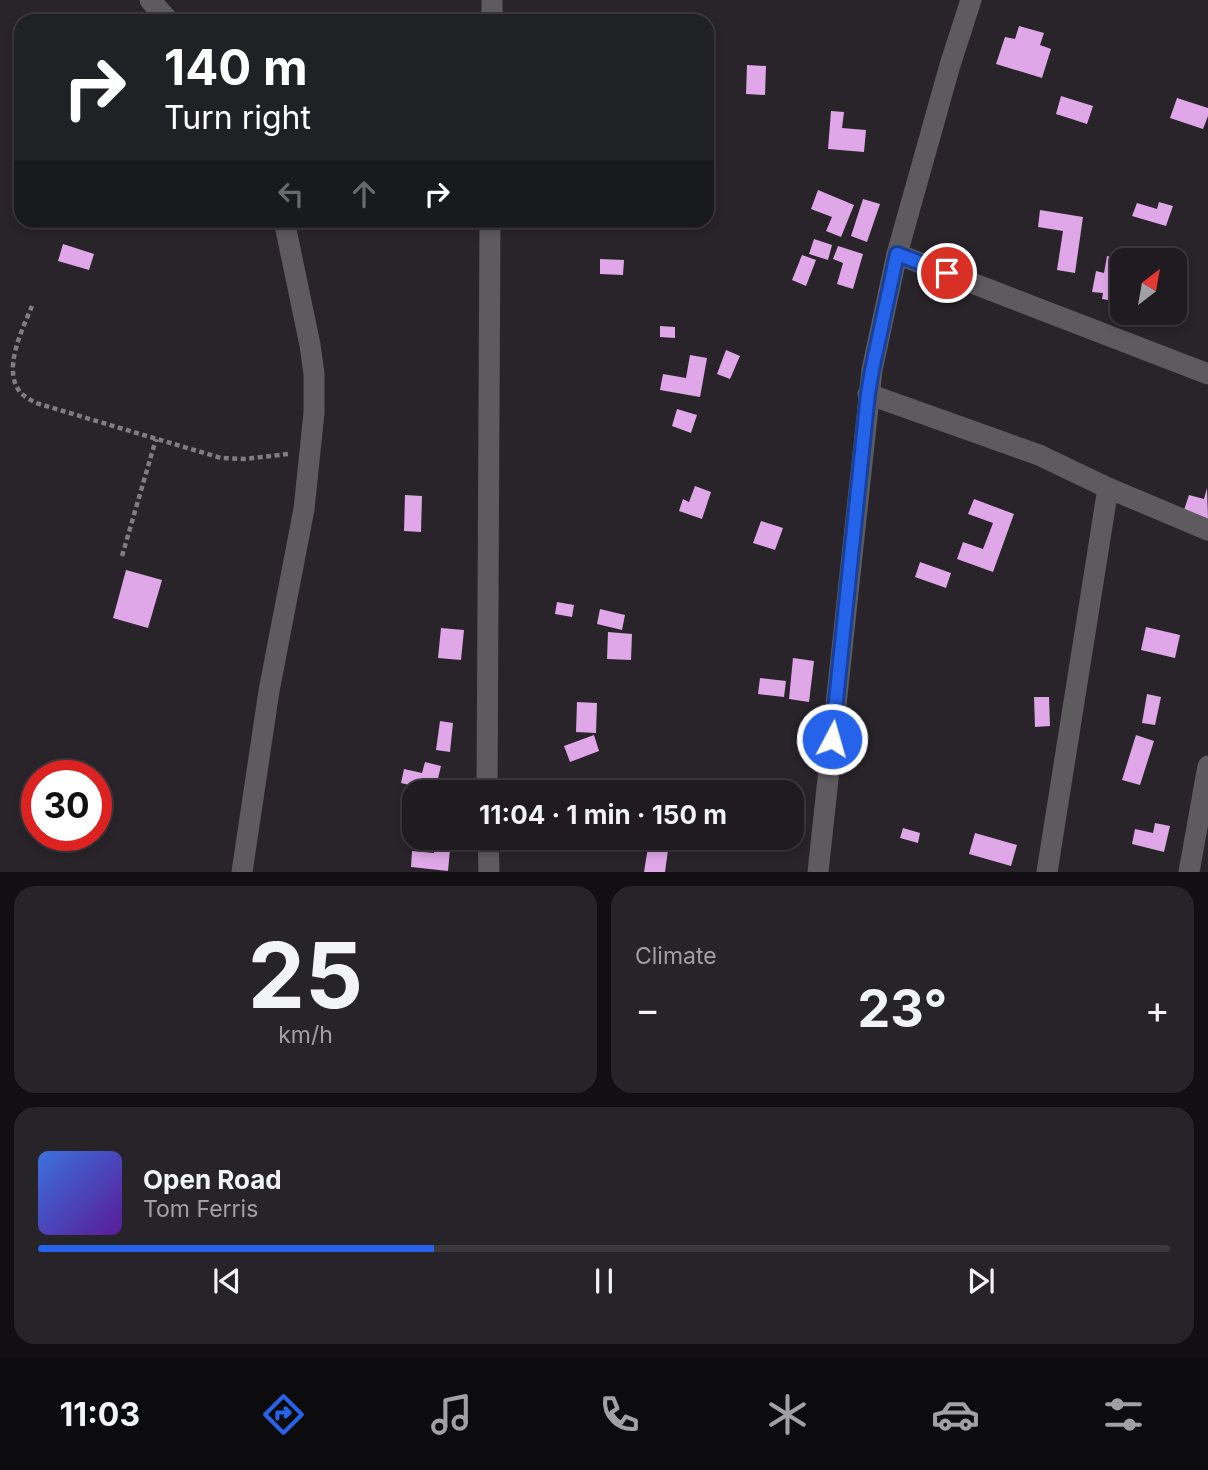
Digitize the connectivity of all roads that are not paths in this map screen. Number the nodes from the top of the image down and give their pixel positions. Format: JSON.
{"nodes":[{"id":1,"x":150,"y":0,"type":"edge"},
{"id":2,"x":971,"y":0,"type":"edge"},
{"id":3,"x":163,"y":14,"type":"edge"},
{"id":4,"x":286,"y":228,"type":"edge"},
{"id":5,"x":490,"y":228,"type":"edge"},
{"id":6,"x":897,"y":254,"type":"junction"},
{"id":7,"x":1208,"y":374,"type":"edge"},
{"id":8,"x":868,"y":394,"type":"junction"},
{"id":9,"x":1108,"y":488,"type":"junction"},
{"id":10,"x":1208,"y":530,"type":"edge"},
{"id":11,"x":1208,"y":766,"type":"edge"},
{"id":12,"x":487,"y":780,"type":"edge"},
{"id":13,"x":488,"y":850,"type":"edge"},
{"id":14,"x":242,"y":872,"type":"edge"},
{"id":15,"x":489,"y":872,"type":"edge"},
{"id":16,"x":818,"y":872,"type":"edge"},
{"id":17,"x":1047,"y":872,"type":"edge"},
{"id":18,"x":1189,"y":872,"type":"edge"}],
"edges":[{"from":1,"to":3,"type":"street"},
{"from":2,"to":6,"type":"street"},
{"from":4,"to":14,"type":"street"},
{"from":5,"to":12,"type":"street"},
{"from":6,"to":7,"type":"street"},
{"from":6,"to":8,"type":"street"},
{"from":8,"to":9,"type":"street"},
{"from":8,"to":16,"type":"street"},
{"from":9,"to":10,"type":"street"},
{"from":9,"to":17,"type":"street"},
{"from":11,"to":18,"type":"street"},
{"from":13,"to":15,"type":"street"}]}
